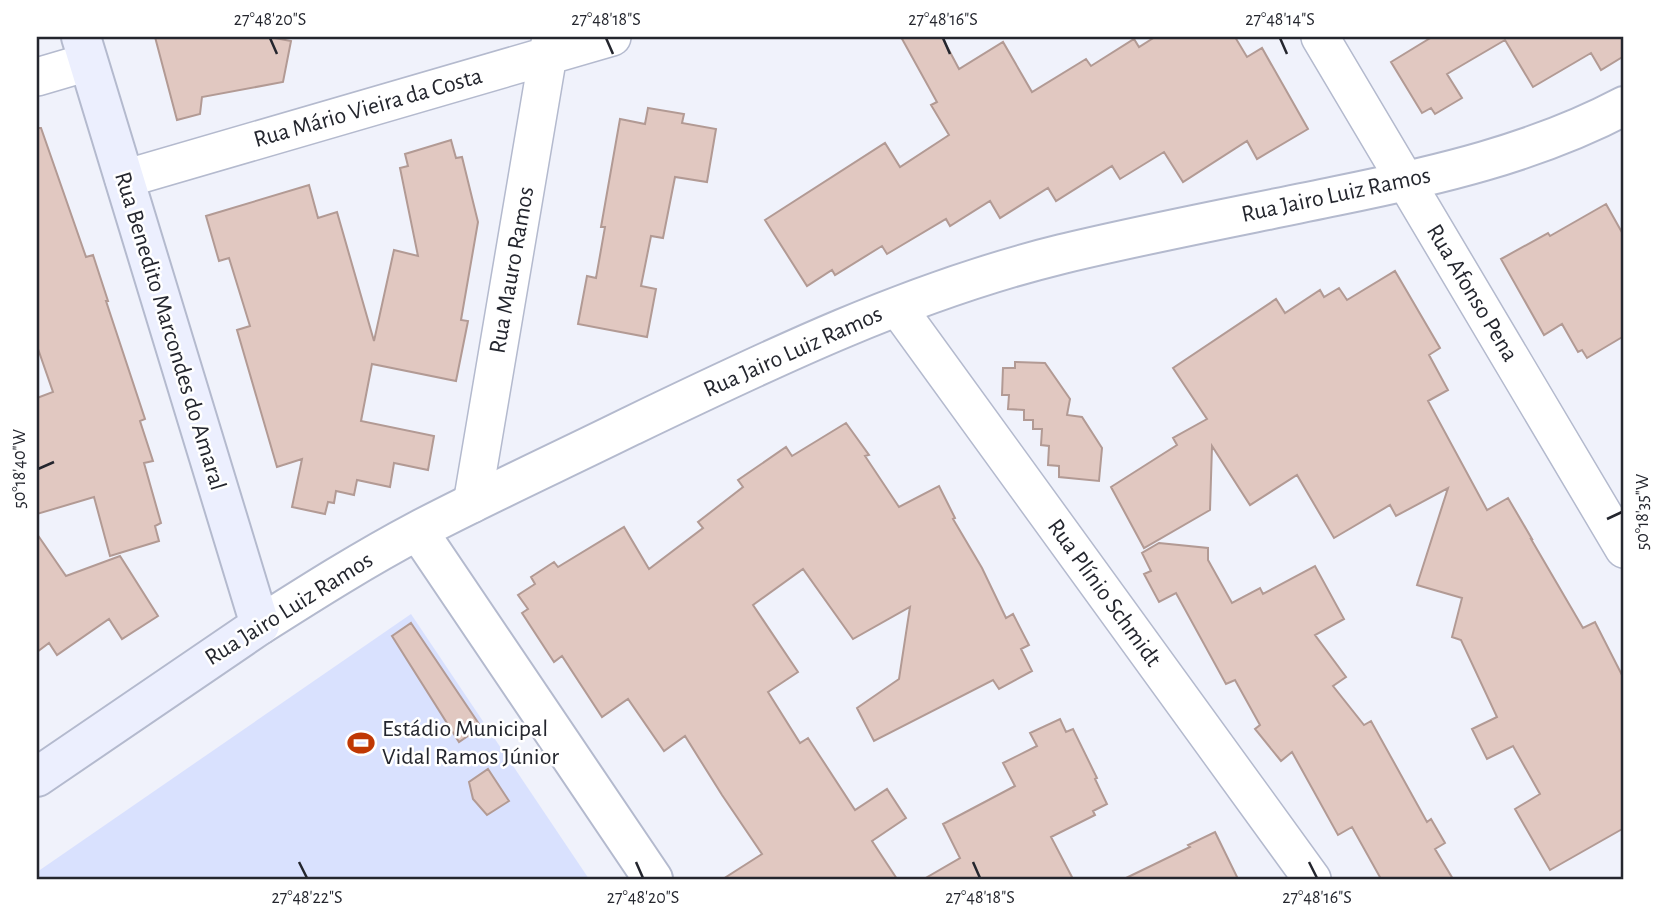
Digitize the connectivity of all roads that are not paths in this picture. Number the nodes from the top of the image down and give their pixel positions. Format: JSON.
{"nodes":[{"id":1,"x":612,"y":37,"type":"edge"},
{"id":2,"x":1320,"y":37,"type":"edge"},
{"id":3,"x":550,"y":46,"type":"edge"},
{"id":4,"x":85,"y":49,"type":"edge"},
{"id":5,"x":37,"y":78,"type":"edge"},
{"id":6,"x":1624,"y":106,"type":"edge"},
{"id":7,"x":124,"y":179,"type":"junction"},
{"id":8,"x":1406,"y":182,"type":"junction"},
{"id":9,"x":897,"y":307,"type":"junction"},
{"id":10,"x":472,"y":503,"type":"junction"},
{"id":11,"x":418,"y":531,"type":"junction"},
{"id":12,"x":1624,"y":549,"type":"edge"},
{"id":13,"x":260,"y":625,"type":"junction"},
{"id":14,"x":37,"y":777,"type":"edge"},
{"id":15,"x":653,"y":879,"type":"edge"},
{"id":16,"x":1312,"y":879,"type":"edge"}],
"edges":[{"from":1,"to":3,"type":"street","name":"Rua Mário Vieira da Costa"},
{"from":2,"to":8,"type":"street","name":"Rua Afonso Pena"},
{"from":3,"to":7,"type":"street","name":"Rua Mário Vieira da Costa"},
{"from":3,"to":10,"type":"street","name":"Rua Mauro Ramos"},
{"from":4,"to":5,"type":"street"},
{"from":4,"to":7,"type":"main road","name":"Rua Benedito Marcondes do Amaral"},
{"from":6,"to":8,"type":"street","name":"Rua Jairo Luiz Ramos"},
{"from":7,"to":13,"type":"main road","name":"Rua Benedito Marcondes do Amaral"},
{"from":8,"to":9,"type":"street","name":"Rua Jairo Luiz Ramos"},
{"from":8,"to":12,"type":"street","name":"Rua Afonso Pena"},
{"from":9,"to":10,"type":"street","name":"Rua Jairo Luiz Ramos"},
{"from":9,"to":16,"type":"street","name":"Rua Plínio Schmidt"},
{"from":10,"to":11,"type":"street","name":"Rua Jairo Luiz Ramos"},
{"from":11,"to":13,"type":"street","name":"Rua Jairo Luiz Ramos"},
{"from":11,"to":15,"type":"street"},
{"from":13,"to":14,"type":"main road","name":"Rua Jairo Luiz Ramos"}]}
